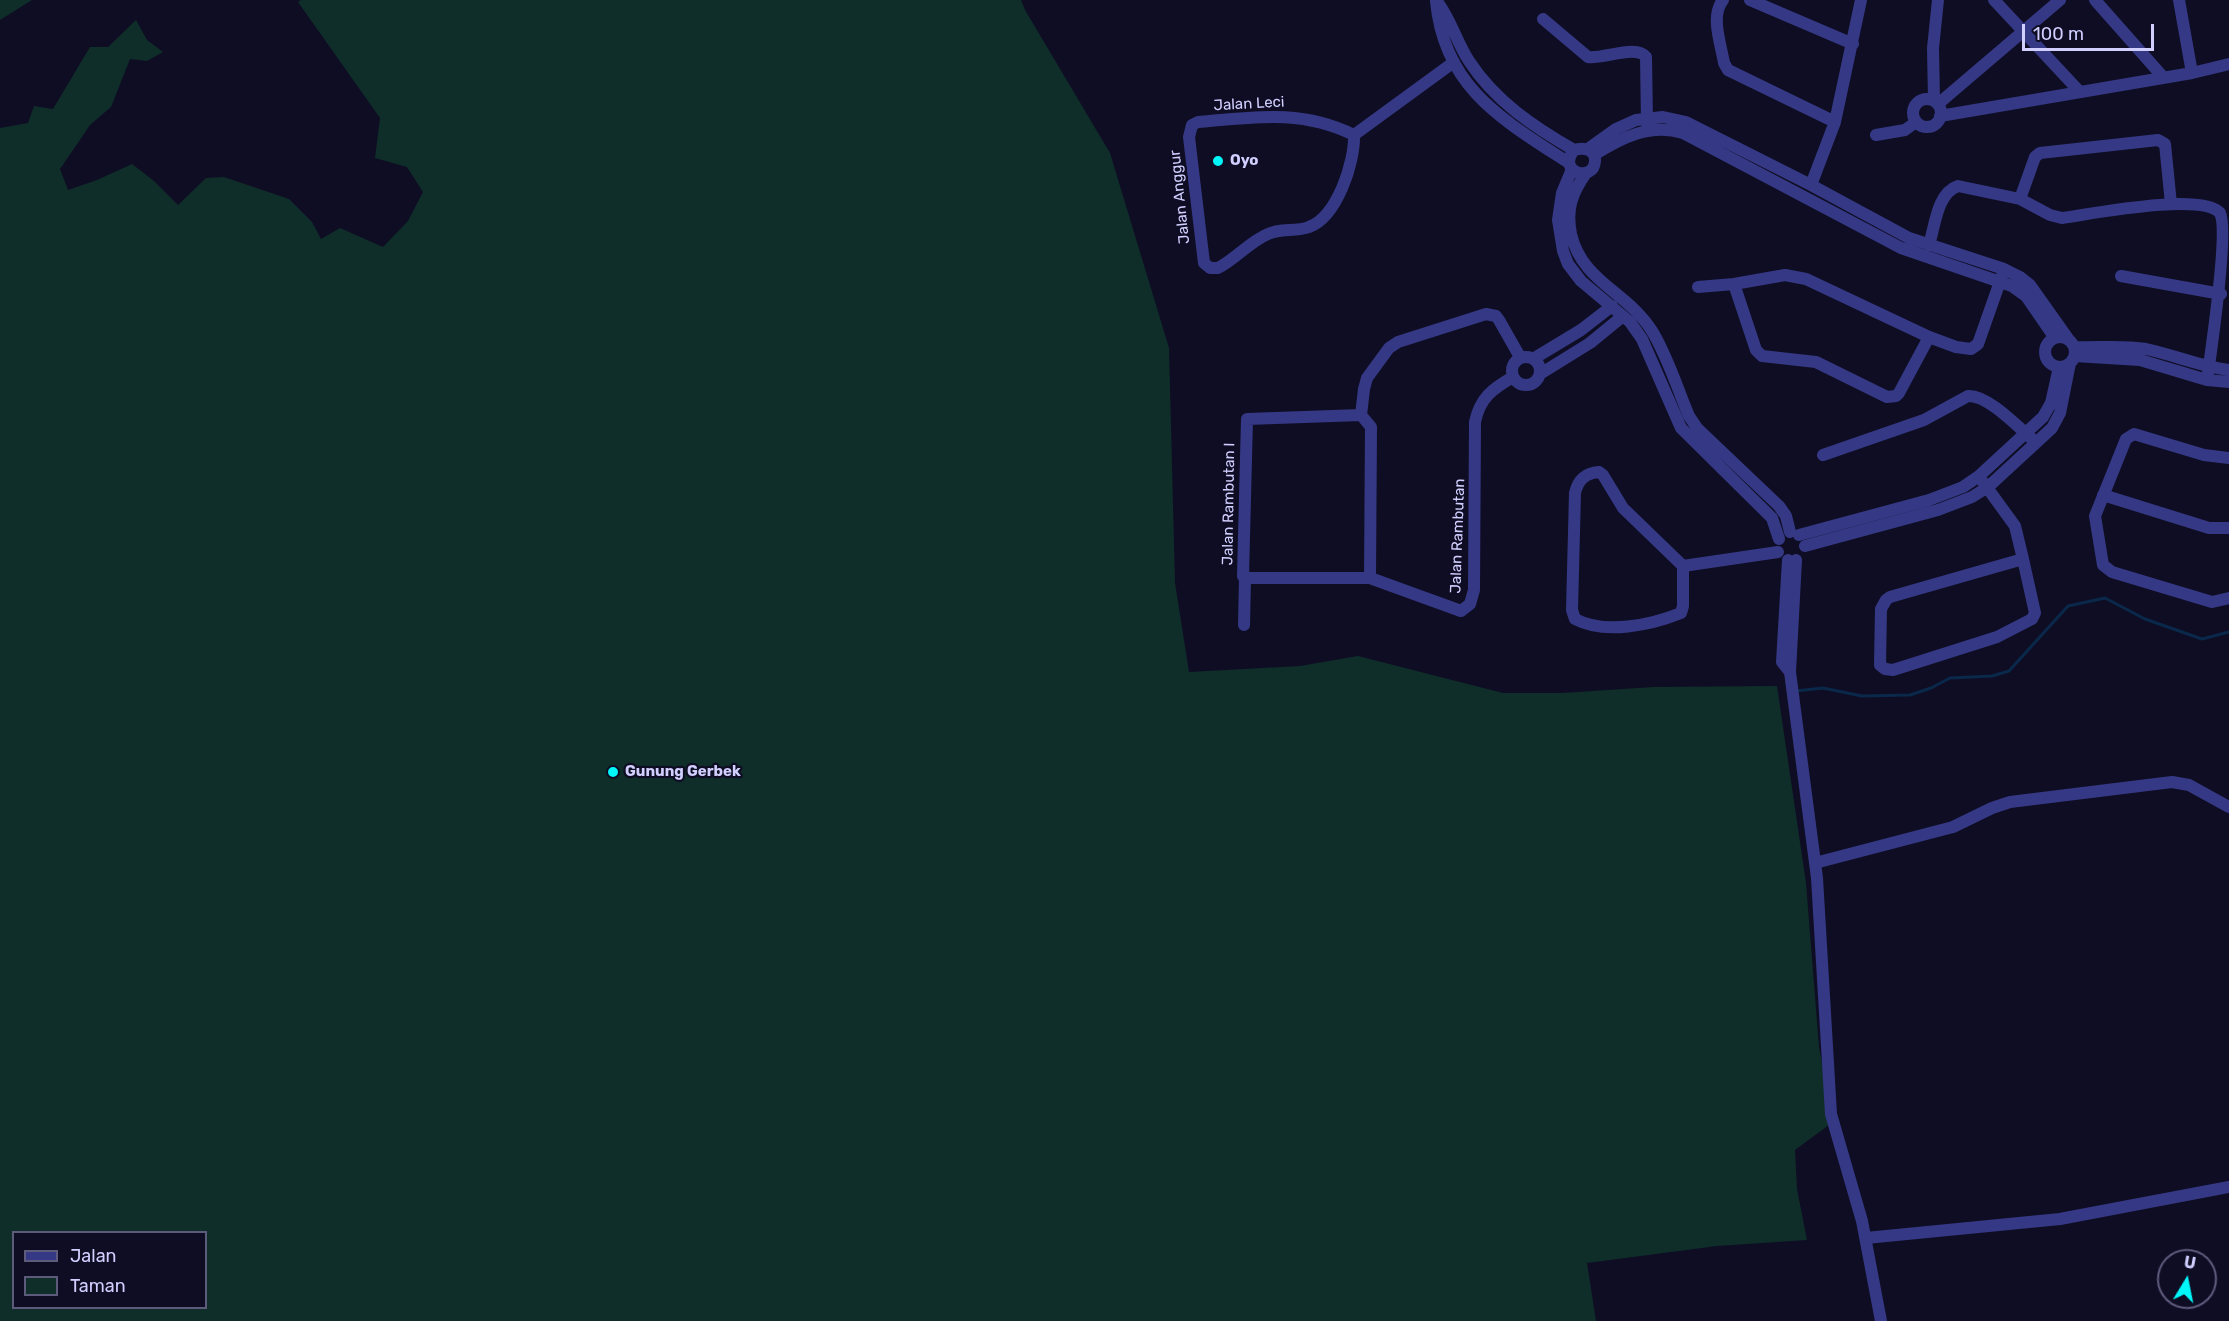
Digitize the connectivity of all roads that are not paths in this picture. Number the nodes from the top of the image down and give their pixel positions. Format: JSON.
{"nodes":[{"id":1,"x":1723,"y":0,"type":"edge"},
{"id":2,"x":1750,"y":0,"type":"edge"},
{"id":3,"x":1861,"y":0,"type":"edge"},
{"id":4,"x":1938,"y":0,"type":"edge"},
{"id":5,"x":1994,"y":0,"type":"edge"},
{"id":6,"x":2060,"y":0,"type":"edge"},
{"id":7,"x":2095,"y":0,"type":"edge"},
{"id":8,"x":2179,"y":0,"type":"edge"},
{"id":9,"x":1543,"y":19,"type":"dead end"},
{"id":10,"x":2023,"y":33,"type":"junction"},
{"id":11,"x":1853,"y":44,"type":"junction"},
{"id":12,"x":1454,"y":62,"type":"junction"},
{"id":13,"x":2229,"y":64,"type":"edge"},
{"id":14,"x":2192,"y":73,"type":"junction"},
{"id":15,"x":2163,"y":77,"type":"junction"},
{"id":16,"x":2079,"y":91,"type":"junction"},
{"id":17,"x":1937,"y":107,"type":"junction"},
{"id":18,"x":1647,"y":118,"type":"junction"},
{"id":19,"x":1835,"y":122,"type":"junction"},
{"id":20,"x":1916,"y":122,"type":"junction"},
{"id":21,"x":1519,"y":123,"type":"junction"},
{"id":22,"x":1647,"y":131,"type":"junction"},
{"id":23,"x":1354,"y":135,"type":"junction"},
{"id":24,"x":1876,"y":135,"type":"dead end"},
{"id":25,"x":1189,"y":137,"type":"joint"},
{"id":26,"x":1574,"y":150,"type":"junction"},
{"id":27,"x":1591,"y":152,"type":"junction"},
{"id":28,"x":1759,"y":158,"type":"junction"},
{"id":29,"x":1571,"y":166,"type":"junction"},
{"id":30,"x":1752,"y":170,"type":"junction"},
{"id":31,"x":1586,"y":173,"type":"junction"},
{"id":32,"x":1811,"y":185,"type":"junction"},
{"id":33,"x":2020,"y":199,"type":"junction"},
{"id":34,"x":2171,"y":204,"type":"junction"},
{"id":35,"x":1929,"y":245,"type":"junction"},
{"id":36,"x":1580,"y":270,"type":"junction"},
{"id":37,"x":2002,"y":275,"type":"junction"},
{"id":38,"x":2121,"y":276,"type":"dead end"},
{"id":39,"x":1734,"y":284,"type":"junction"},
{"id":40,"x":1698,"y":286,"type":"dead end"},
{"id":41,"x":2221,"y":294,"type":"junction"},
{"id":42,"x":1612,"y":306,"type":"junction"},
{"id":43,"x":1623,"y":316,"type":"junction"},
{"id":44,"x":1929,"y":337,"type":"junction"},
{"id":45,"x":2055,"y":338,"type":"junction"},
{"id":46,"x":2069,"y":355,"type":"junction"},
{"id":47,"x":1520,"y":357,"type":"junction"},
{"id":48,"x":1533,"y":359,"type":"junction"},
{"id":49,"x":2209,"y":367,"type":"junction"},
{"id":50,"x":2229,"y":370,"type":"edge"},
{"id":51,"x":1540,"y":374,"type":"junction"},
{"id":52,"x":1513,"y":377,"type":"junction"},
{"id":53,"x":2207,"y":380,"type":"junction"},
{"id":54,"x":2229,"y":382,"type":"edge"},
{"id":55,"x":1361,"y":415,"type":"junction"},
{"id":56,"x":2026,"y":434,"type":"junction"},
{"id":57,"x":2037,"y":443,"type":"junction"},
{"id":58,"x":1824,"y":455,"type":"dead end"},
{"id":59,"x":2229,"y":458,"type":"edge"},
{"id":60,"x":1979,"y":476,"type":"junction"},
{"id":61,"x":1988,"y":487,"type":"junction"},
{"id":62,"x":2103,"y":495,"type":"junction"},
{"id":63,"x":2229,"y":528,"type":"edge"},
{"id":64,"x":1791,"y":546,"type":"junction"},
{"id":65,"x":2023,"y":559,"type":"junction"},
{"id":66,"x":1683,"y":566,"type":"junction"},
{"id":67,"x":1245,"y":578,"type":"junction"},
{"id":68,"x":1370,"y":578,"type":"junction"},
{"id":69,"x":2229,"y":598,"type":"edge"},
{"id":70,"x":1244,"y":625,"type":"dead end"},
{"id":71,"x":2229,"y":807,"type":"edge"},
{"id":72,"x":1816,"y":869,"type":"junction"},
{"id":73,"x":2229,"y":1187,"type":"edge"},
{"id":74,"x":1866,"y":1238,"type":"junction"},
{"id":75,"x":1881,"y":1321,"type":"edge"}],
"edges":[{"from":1,"to":19,"type":"street"},
{"from":2,"to":11,"type":"street"},
{"from":3,"to":11,"type":"street"},
{"from":4,"to":17,"type":"street"},
{"from":5,"to":10,"type":"street"},
{"from":6,"to":10,"type":"street"},
{"from":7,"to":15,"type":"street"},
{"from":8,"to":14,"type":"street"},
{"from":9,"to":18,"type":"street"},
{"from":10,"to":16,"type":"street"},
{"from":10,"to":17,"type":"street"},
{"from":11,"to":19,"type":"street"},
{"from":12,"to":21,"type":"street"},
{"from":12,"to":21,"type":"street"},
{"from":12,"to":23,"type":"street"},
{"from":13,"to":14,"type":"street"},
{"from":14,"to":15,"type":"street"},
{"from":15,"to":16,"type":"street"},
{"from":16,"to":17,"type":"street"},
{"from":17,"to":20,"type":"street"},
{"from":17,"to":20,"type":"street"},
{"from":18,"to":22,"type":"street"},
{"from":18,"to":27,"type":"street"},
{"from":18,"to":28,"type":"street"},
{"from":19,"to":32,"type":"street"},
{"from":20,"to":24,"type":"street"},
{"from":21,"to":26,"type":"street"},
{"from":21,"to":29,"type":"street"},
{"from":22,"to":27,"type":"street"},
{"from":22,"to":30,"type":"street"},
{"from":23,"to":25,"type":"street","name":"Jalan Leci"},
{"from":23,"to":25,"type":"street","name":"Jalan Anggur"},
{"from":26,"to":27,"type":"street"},
{"from":26,"to":29,"type":"street"},
{"from":27,"to":31,"type":"street"},
{"from":28,"to":30,"type":"street"},
{"from":28,"to":32,"type":"street"},
{"from":29,"to":31,"type":"street"},
{"from":29,"to":36,"type":"street"},
{"from":30,"to":37,"type":"street"},
{"from":31,"to":36,"type":"street"},
{"from":32,"to":35,"type":"street"},
{"from":33,"to":34,"type":"street"},
{"from":33,"to":34,"type":"street"},
{"from":33,"to":35,"type":"street"},
{"from":34,"to":41,"type":"street"},
{"from":35,"to":37,"type":"street"},
{"from":36,"to":42,"type":"street"},
{"from":36,"to":64,"type":"street"},
{"from":37,"to":44,"type":"street"},
{"from":37,"to":45,"type":"street"},
{"from":37,"to":46,"type":"street"},
{"from":38,"to":41,"type":"street"},
{"from":39,"to":40,"type":"street"},
{"from":39,"to":44,"type":"street"},
{"from":39,"to":44,"type":"street"},
{"from":41,"to":49,"type":"street"},
{"from":42,"to":43,"type":"street"},
{"from":42,"to":48,"type":"street"},
{"from":43,"to":51,"type":"street"},
{"from":43,"to":64,"type":"street"},
{"from":45,"to":46,"type":"street"},
{"from":45,"to":46,"type":"street"},
{"from":46,"to":49,"type":"street"},
{"from":46,"to":53,"type":"street"},
{"from":46,"to":56,"type":"street"},
{"from":46,"to":57,"type":"street"},
{"from":47,"to":48,"type":"street"},
{"from":47,"to":52,"type":"street"},
{"from":47,"to":55,"type":"street"},
{"from":48,"to":51,"type":"street"},
{"from":49,"to":50,"type":"street"},
{"from":49,"to":53,"type":"street"},
{"from":51,"to":52,"type":"street"},
{"from":52,"to":68,"type":"street","name":"Jalan Rambutan"},
{"from":53,"to":54,"type":"street"},
{"from":55,"to":67,"type":"street","name":"Jalan Rambutan I"},
{"from":55,"to":68,"type":"street"},
{"from":56,"to":57,"type":"street"},
{"from":56,"to":58,"type":"street"},
{"from":56,"to":60,"type":"street"},
{"from":57,"to":61,"type":"street"},
{"from":59,"to":62,"type":"street"},
{"from":60,"to":61,"type":"street"},
{"from":60,"to":64,"type":"street"},
{"from":61,"to":64,"type":"street"},
{"from":61,"to":65,"type":"street"},
{"from":62,"to":63,"type":"street"},
{"from":62,"to":69,"type":"street"},
{"from":64,"to":66,"type":"street"},
{"from":64,"to":72,"type":"street"},
{"from":65,"to":65,"type":"street"},
{"from":66,"to":66,"type":"street"},
{"from":67,"to":68,"type":"street","name":"Jalan Rambutan I"},
{"from":67,"to":70,"type":"street"},
{"from":71,"to":72,"type":"street"},
{"from":72,"to":74,"type":"street"},
{"from":73,"to":74,"type":"street"},
{"from":74,"to":75,"type":"street"}]}
